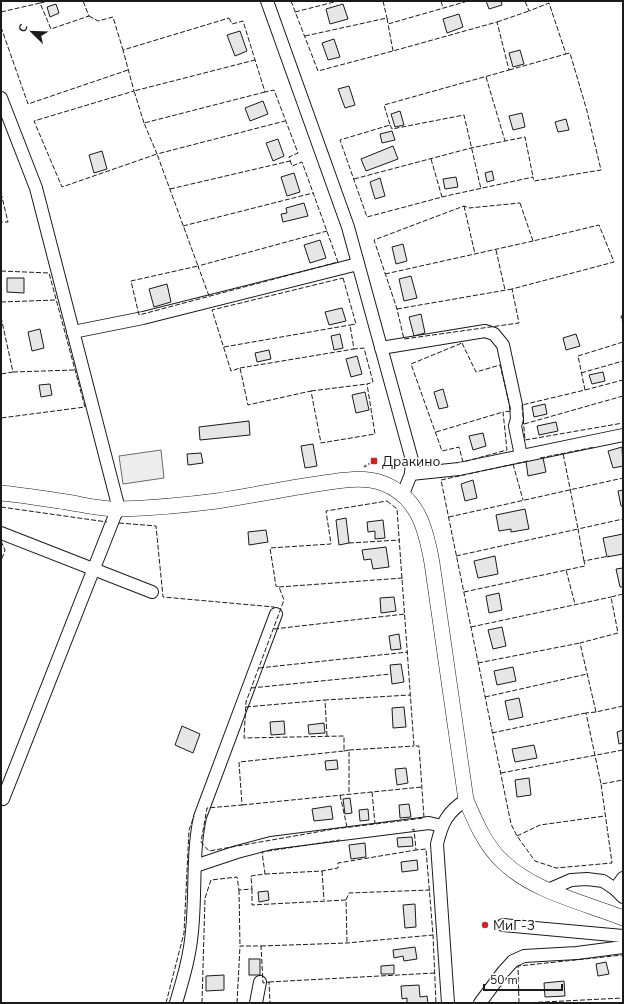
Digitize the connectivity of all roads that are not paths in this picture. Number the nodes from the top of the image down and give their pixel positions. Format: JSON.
{"nodes":[{"id":1,"x":267,"y":1,"type":"edge"},
{"id":2,"x":1,"y":98,"type":"edge"},
{"id":3,"x":358,"y":264,"type":"junction"},
{"id":4,"x":73,"y":332,"type":"junction"},
{"id":5,"x":381,"y":348,"type":"junction"},
{"id":6,"x":623,"y":435,"type":"edge"},
{"id":7,"x":520,"y":456,"type":"junction"},
{"id":8,"x":411,"y":474,"type":"junction"},
{"id":9,"x":1,"y":493,"type":"edge"},
{"id":10,"x":403,"y":494,"type":"junction"},
{"id":11,"x":119,"y":509,"type":"junction"},
{"id":12,"x":1,"y":533,"type":"edge"},
{"id":13,"x":94,"y":568,"type":"junction"},
{"id":14,"x":152,"y":592,"type":"dead end"},
{"id":15,"x":276,"y":614,"type":"dead end"},
{"id":16,"x":3,"y":799,"type":"dead end"},
{"id":17,"x":466,"y":800,"type":"junction"},
{"id":18,"x":442,"y":826,"type":"junction"},
{"id":19,"x":195,"y":866,"type":"junction"},
{"id":20,"x":623,"y":878,"type":"edge"},
{"id":21,"x":548,"y":890,"type":"junction"},
{"id":22,"x":619,"y":893,"type":"edge"},
{"id":23,"x":623,"y":918,"type":"edge"},
{"id":24,"x":503,"y":925,"type":"dead end"},
{"id":25,"x":623,"y":936,"type":"edge"},
{"id":26,"x":623,"y":948,"type":"edge"},
{"id":27,"x":260,"y":982,"type":"dead end"},
{"id":28,"x":176,"y":1003,"type":"edge"},
{"id":29,"x":256,"y":1003,"type":"edge"},
{"id":30,"x":448,"y":1003,"type":"edge"},
{"id":31,"x":480,"y":1003,"type":"edge"}],
"edges":[{"from":1,"to":3,"type":"street"},
{"from":2,"to":4,"type":"street"},
{"from":3,"to":4,"type":"street"},
{"from":3,"to":5,"type":"street"},
{"from":4,"to":11,"type":"street"},
{"from":5,"to":7,"type":"street"},
{"from":5,"to":8,"type":"street"},
{"from":6,"to":7,"type":"street"},
{"from":7,"to":8,"type":"street"},
{"from":8,"to":10,"type":"street"},
{"from":9,"to":11,"type":"main road"},
{"from":10,"to":11,"type":"main road"},
{"from":10,"to":17,"type":"main road"},
{"from":11,"to":13,"type":"street"},
{"from":12,"to":13,"type":"street"},
{"from":13,"to":14,"type":"street"},
{"from":13,"to":16,"type":"street"},
{"from":15,"to":19,"type":"street"},
{"from":17,"to":18,"type":"street"},
{"from":17,"to":21,"type":"main road"},
{"from":18,"to":19,"type":"street"},
{"from":18,"to":30,"type":"street"},
{"from":19,"to":28,"type":"street"},
{"from":20,"to":22,"type":"street"},
{"from":21,"to":22,"type":"street"},
{"from":21,"to":23,"type":"main road"},
{"from":24,"to":25,"type":"street"},
{"from":26,"to":31,"type":"street"},
{"from":27,"to":29,"type":"street"}]}
